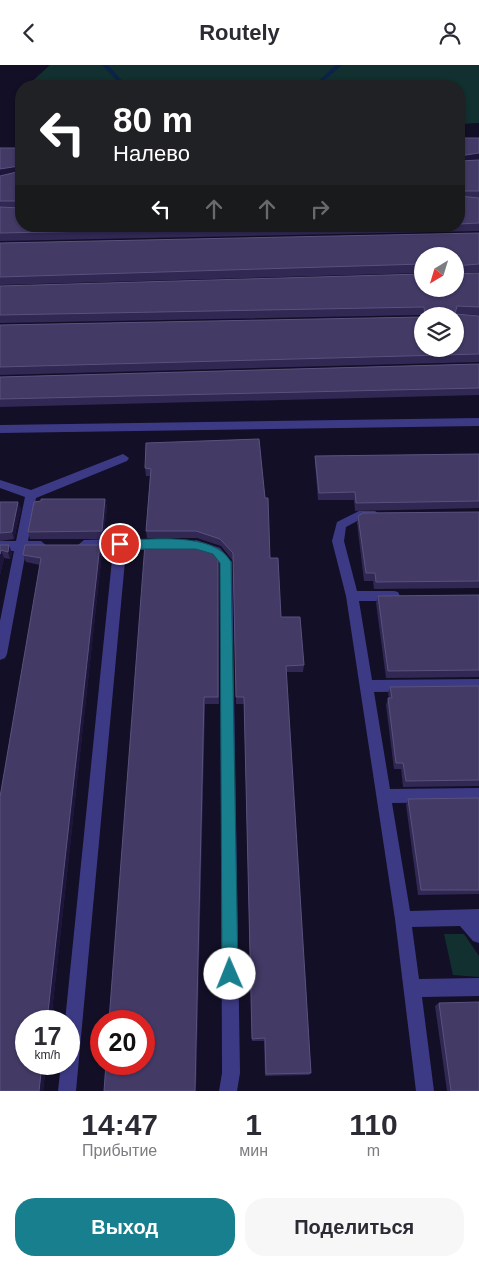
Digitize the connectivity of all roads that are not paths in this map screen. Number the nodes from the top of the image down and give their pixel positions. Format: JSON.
{"nodes":[{"id":1,"x":479,"y":421,"type":"edge"},
{"id":2,"x":0,"y":429,"type":"edge"},
{"id":3,"x":123,"y":457,"type":"dead end"},
{"id":4,"x":0,"y":484,"type":"edge"},
{"id":5,"x":31,"y":495,"type":"junction"},
{"id":6,"x":389,"y":515,"type":"edge"},
{"id":7,"x":120,"y":544,"type":"junction"},
{"id":8,"x":52,"y":545,"type":"edge"},
{"id":9,"x":71,"y":545,"type":"edge"},
{"id":10,"x":0,"y":546,"type":"edge"},
{"id":11,"x":23,"y":546,"type":"junction"},
{"id":12,"x":411,"y":595,"type":"edge"},
{"id":13,"x":352,"y":596,"type":"junction"},
{"id":14,"x":0,"y":654,"type":"edge"},
{"id":15,"x":479,"y":685,"type":"edge"},
{"id":16,"x":366,"y":686,"type":"junction"},
{"id":17,"x":382,"y":795,"type":"junction"},
{"id":18,"x":479,"y":795,"type":"edge"},
{"id":19,"x":471,"y":917,"type":"edge"},
{"id":20,"x":402,"y":919,"type":"junction"},
{"id":21,"x":479,"y":935,"type":"edge"},
{"id":22,"x":479,"y":987,"type":"edge"},
{"id":23,"x":412,"y":988,"type":"junction"},
{"id":24,"x":67,"y":1091,"type":"edge"},
{"id":25,"x":228,"y":1091,"type":"edge"},
{"id":26,"x":424,"y":1091,"type":"edge"}],
"edges":[{"from":1,"to":2,"type":"lane"},
{"from":3,"to":5,"type":"lane"},
{"from":4,"to":5,"type":"lane"},
{"from":5,"to":11,"type":"lane"},
{"from":6,"to":13,"type":"lane"},
{"from":7,"to":9,"type":"lane"},
{"from":7,"to":24,"type":"lane"},
{"from":7,"to":25,"type":"lane"},
{"from":8,"to":11,"type":"lane"},
{"from":10,"to":11,"type":"lane"},
{"from":11,"to":14,"type":"lane"},
{"from":12,"to":13,"type":"lane"},
{"from":13,"to":16,"type":"lane"},
{"from":15,"to":16,"type":"lane"},
{"from":16,"to":17,"type":"lane"},
{"from":17,"to":18,"type":"lane"},
{"from":17,"to":20,"type":"lane"},
{"from":19,"to":20,"type":"lane"},
{"from":19,"to":21,"type":"lane"},
{"from":20,"to":23,"type":"lane"},
{"from":22,"to":23,"type":"lane"},
{"from":23,"to":26,"type":"lane"}]}
